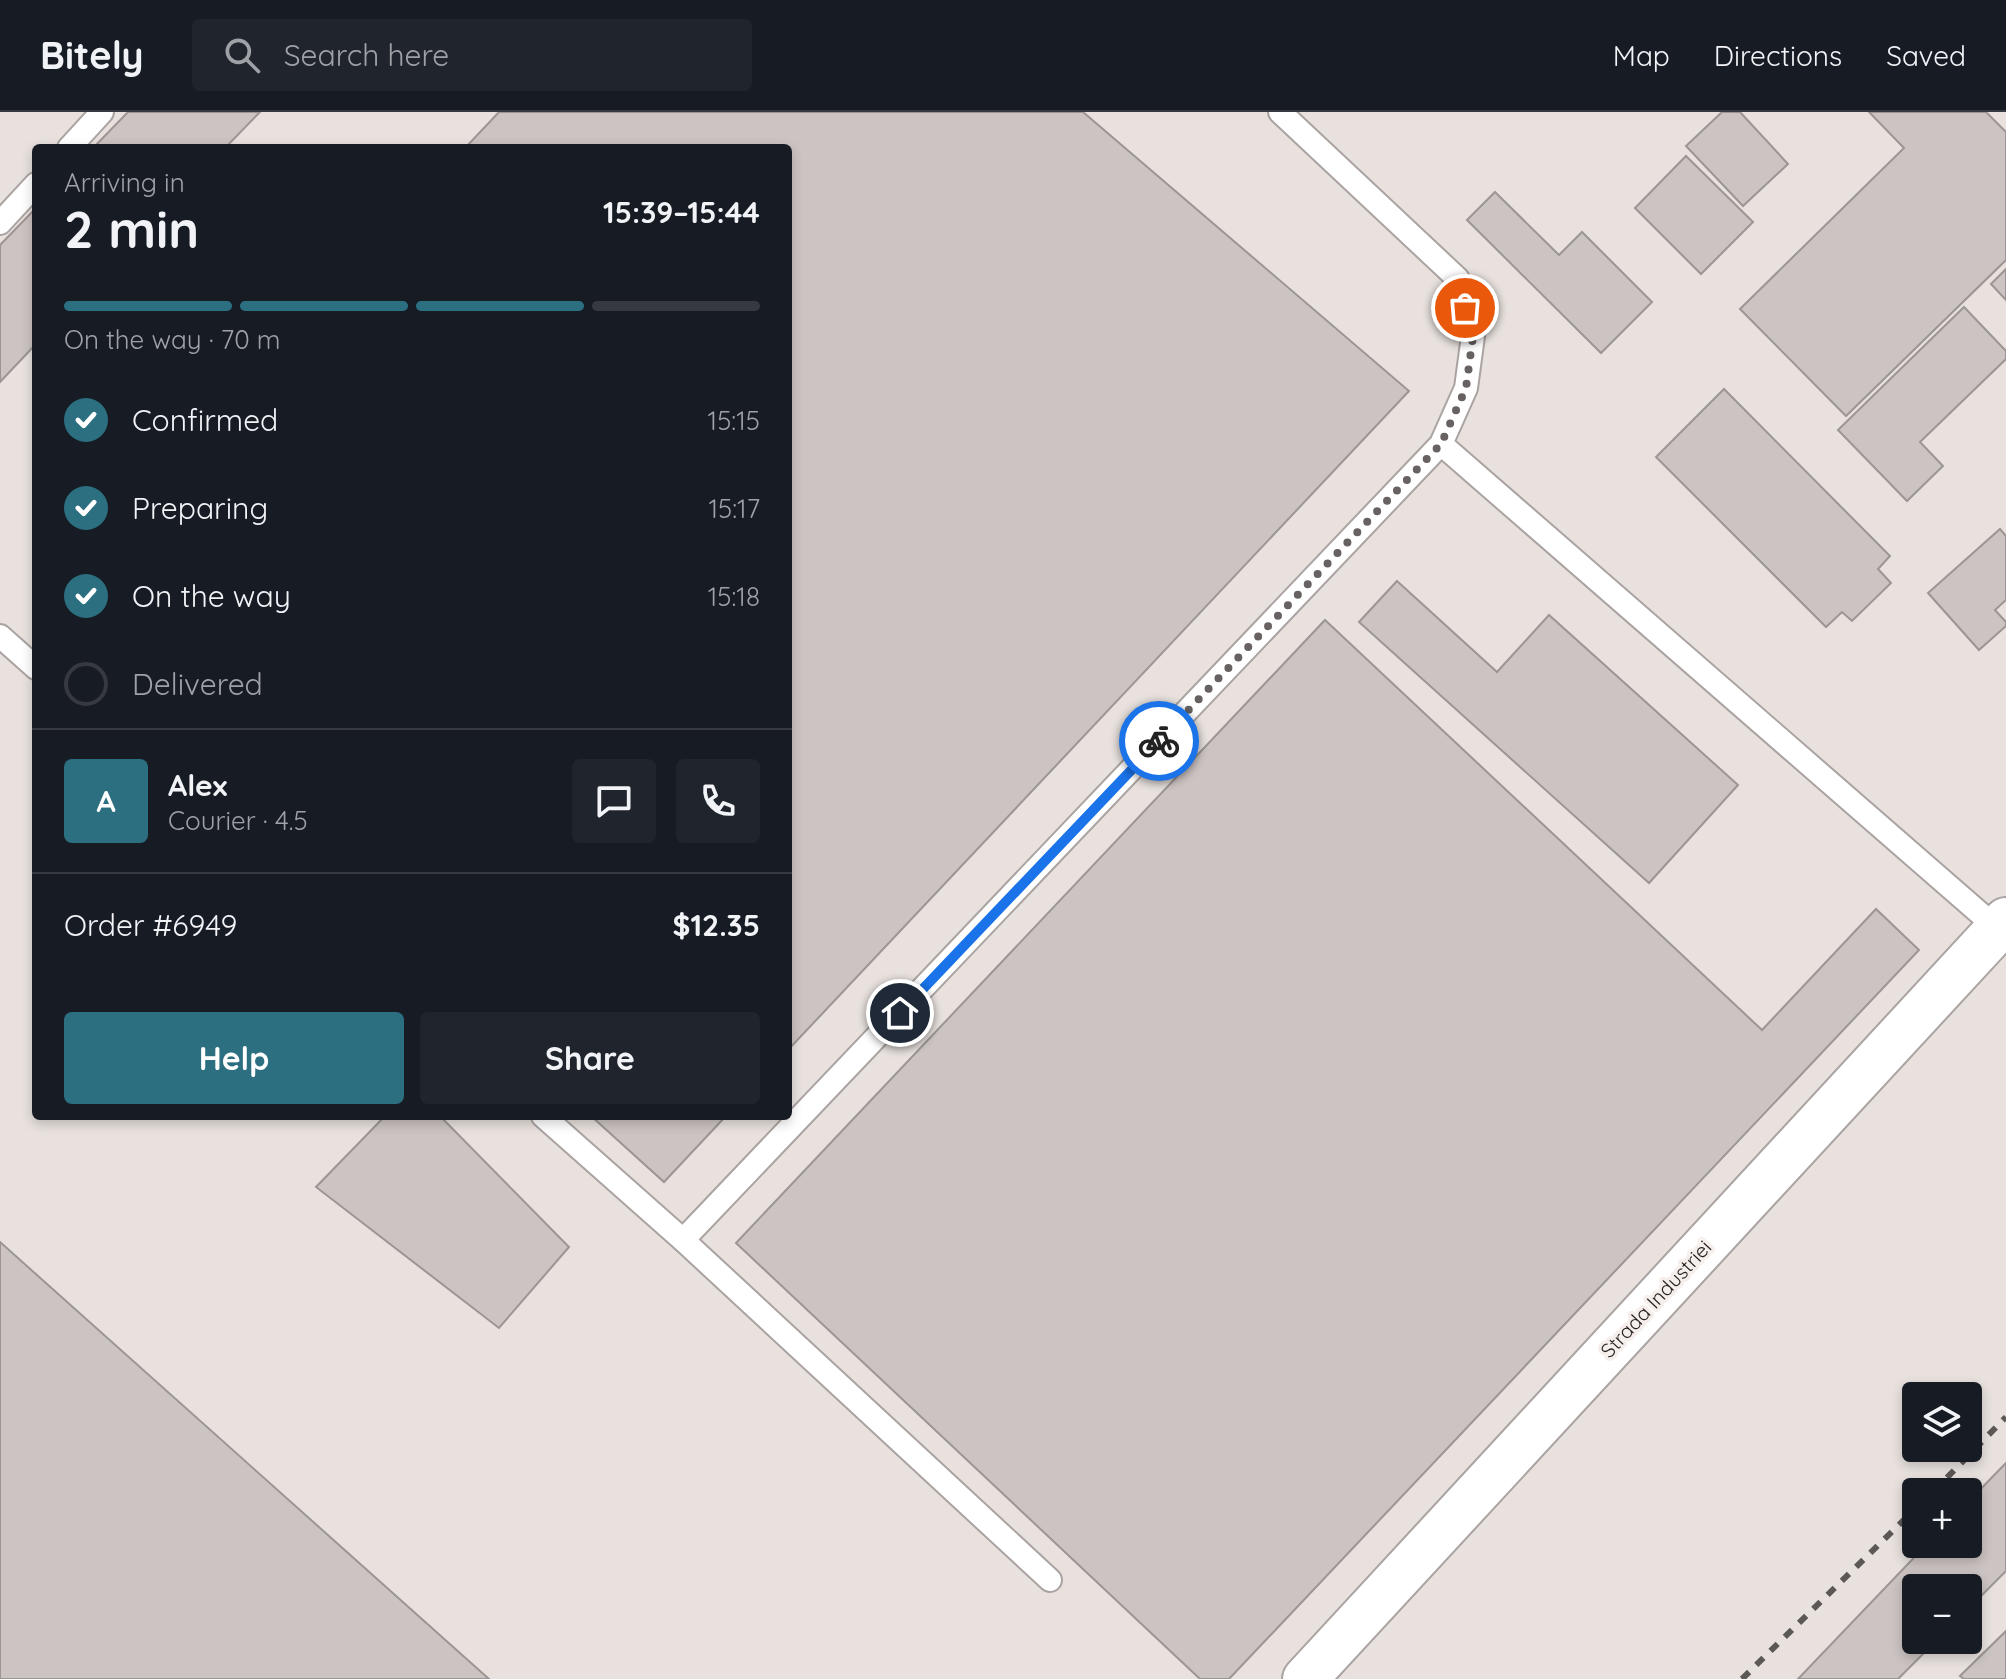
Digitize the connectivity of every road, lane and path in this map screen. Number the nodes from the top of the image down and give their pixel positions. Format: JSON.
{"nodes":[{"id":1,"x":102,"y":112,"type":"edge"},
{"id":2,"x":1280,"y":112,"type":"edge"},
{"id":3,"x":73,"y":144,"type":"edge"},
{"id":4,"x":32,"y":188,"type":"edge"},
{"id":5,"x":0,"y":223,"type":"edge"},
{"id":6,"x":1441,"y":444,"type":"junction"},
{"id":7,"x":0,"y":636,"type":"edge"},
{"id":8,"x":32,"y":664,"type":"edge"},
{"id":9,"x":2002,"y":924,"type":"edge"},
{"id":10,"x":548,"y":1120,"type":"edge"},
{"id":11,"x":683,"y":1240,"type":"junction"},
{"id":12,"x":1050,"y":1580,"type":"dead end"},
{"id":13,"x":1305,"y":1679,"type":"edge"}],
"edges":[{"from":1,"to":3,"type":"lane"},
{"from":2,"to":6,"type":"lane"},
{"from":4,"to":5,"type":"lane"},
{"from":6,"to":9,"type":"lane"},
{"from":6,"to":11,"type":"lane"},
{"from":7,"to":8,"type":"lane"},
{"from":9,"to":13,"type":"street","name":"Strada Industriei"},
{"from":10,"to":11,"type":"lane"},
{"from":11,"to":12,"type":"lane"}]}
